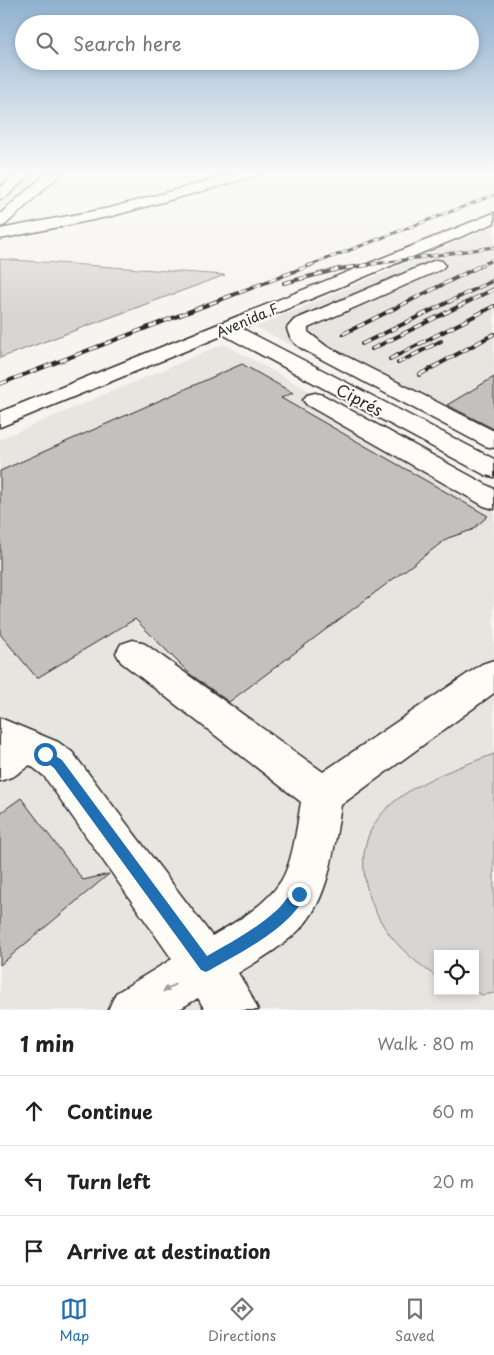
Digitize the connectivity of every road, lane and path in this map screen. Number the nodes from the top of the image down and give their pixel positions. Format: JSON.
{"nodes":[{"id":1,"x":71,"y":220,"type":"edge"},
{"id":2,"x":102,"y":220,"type":"edge"},
{"id":3,"x":489,"y":220,"type":"edge"},
{"id":4,"x":0,"y":234,"type":"edge"},
{"id":5,"x":0,"y":247,"type":"edge"},
{"id":6,"x":436,"y":265,"type":"dead end"},
{"id":7,"x":227,"y":329,"type":"junction"},
{"id":8,"x":316,"y":400,"type":"dead end"},
{"id":9,"x":0,"y":420,"type":"edge"},
{"id":10,"x":494,"y":441,"type":"edge"},
{"id":11,"x":494,"y":469,"type":"edge"},
{"id":12,"x":494,"y":500,"type":"edge"},
{"id":13,"x":133,"y":653,"type":"dead end"},
{"id":14,"x":494,"y":674,"type":"edge"},
{"id":15,"x":9,"y":748,"type":"edge"},
{"id":16,"x":323,"y":795,"type":"junction"},
{"id":17,"x":206,"y":965,"type":"junction"},
{"id":18,"x":133,"y":1010,"type":"edge"},
{"id":19,"x":233,"y":1010,"type":"edge"}],
"edges":[{"from":1,"to":4,"type":"street"},
{"from":2,"to":5,"type":"street"},
{"from":3,"to":7,"type":"street","name":"Avenida F"},
{"from":6,"to":10,"type":"street"},
{"from":7,"to":9,"type":"street","name":"Avenida F"},
{"from":7,"to":11,"type":"street","name":"Ciprés"},
{"from":8,"to":12,"type":"street"},
{"from":13,"to":16,"type":"street"},
{"from":14,"to":16,"type":"street"},
{"from":15,"to":17,"type":"street"},
{"from":16,"to":17,"type":"street"},
{"from":17,"to":18,"type":"street","one_way":true},
{"from":17,"to":19,"type":"street"}]}
